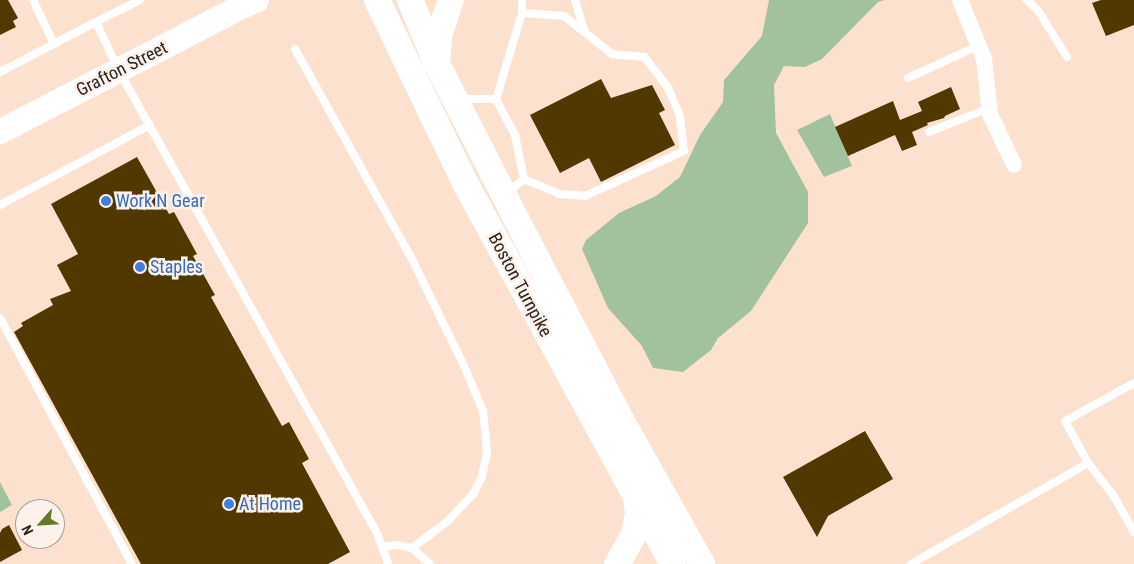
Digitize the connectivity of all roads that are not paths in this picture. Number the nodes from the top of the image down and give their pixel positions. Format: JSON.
{"nodes":[{"id":1,"x":33,"y":0,"type":"edge"},
{"id":2,"x":140,"y":0,"type":"edge"},
{"id":3,"x":357,"y":0,"type":"edge"},
{"id":4,"x":377,"y":0,"type":"edge"},
{"id":5,"x":410,"y":0,"type":"edge"},
{"id":6,"x":451,"y":0,"type":"edge"},
{"id":7,"x":522,"y":0,"type":"edge"},
{"id":8,"x":574,"y":0,"type":"edge"},
{"id":9,"x":960,"y":0,"type":"edge"},
{"id":10,"x":1027,"y":0,"type":"edge"},
{"id":11,"x":250,"y":2,"type":"edge"},
{"id":12,"x":522,"y":13,"type":"junction"},
{"id":13,"x":96,"y":22,"type":"junction"},
{"id":14,"x":389,"y":26,"type":"junction"},
{"id":15,"x":585,"y":32,"type":"junction"},
{"id":16,"x":54,"y":44,"type":"junction"},
{"id":17,"x":978,"y":46,"type":"junction"},
{"id":18,"x":295,"y":50,"type":"dead end"},
{"id":19,"x":1067,"y":57,"type":"dead end"},
{"id":20,"x":436,"y":62,"type":"junction"},
{"id":21,"x":118,"y":71,"type":"junction"},
{"id":22,"x":0,"y":72,"type":"edge"},
{"id":23,"x":908,"y":78,"type":"dead end"},
{"id":24,"x":455,"y":98,"type":"junction"},
{"id":25,"x":496,"y":99,"type":"junction"},
{"id":26,"x":989,"y":108,"type":"junction"},
{"id":27,"x":150,"y":125,"type":"junction"},
{"id":28,"x":0,"y":131,"type":"edge"},
{"id":29,"x":929,"y":132,"type":"dead end"},
{"id":30,"x":1014,"y":165,"type":"dead end"},
{"id":31,"x":524,"y":179,"type":"junction"},
{"id":32,"x":504,"y":195,"type":"junction"},
{"id":33,"x":0,"y":205,"type":"edge"},
{"id":34,"x":0,"y":318,"type":"edge"},
{"id":35,"x":1134,"y":384,"type":"edge"},
{"id":36,"x":1088,"y":463,"type":"junction"},
{"id":37,"x":636,"y":498,"type":"junction"},
{"id":38,"x":1134,"y":532,"type":"edge"},
{"id":39,"x":383,"y":547,"type":"junction"},
{"id":40,"x":412,"y":548,"type":"junction"},
{"id":41,"x":132,"y":564,"type":"edge"},
{"id":42,"x":388,"y":564,"type":"edge"},
{"id":43,"x":430,"y":564,"type":"edge"},
{"id":44,"x":617,"y":564,"type":"edge"},
{"id":45,"x":673,"y":564,"type":"edge"},
{"id":46,"x":702,"y":564,"type":"edge"},
{"id":47,"x":911,"y":564,"type":"edge"}],
"edges":[{"from":1,"to":16,"type":"lane"},
{"from":2,"to":13,"type":"lane"},
{"from":3,"to":14,"type":"highway"},
{"from":4,"to":14,"type":"highway","name":"Boston Turnpike"},
{"from":5,"to":20,"type":"highway","name":"Boston Turnpike"},
{"from":6,"to":20,"type":"highway"},
{"from":7,"to":12,"type":"lane"},
{"from":8,"to":15,"type":"lane"},
{"from":9,"to":17,"type":"street"},
{"from":10,"to":19,"type":"lane"},
{"from":11,"to":21,"type":"main road","name":"Grafton Street"},
{"from":12,"to":15,"type":"lane"},
{"from":12,"to":25,"type":"lane"},
{"from":13,"to":16,"type":"lane"},
{"from":13,"to":21,"type":"lane"},
{"from":14,"to":37,"type":"highway","name":"Boston Turnpike"},
{"from":15,"to":31,"type":"lane"},
{"from":16,"to":22,"type":"lane"},
{"from":17,"to":23,"type":"lane"},
{"from":17,"to":26,"type":"street"},
{"from":18,"to":40,"type":"lane"},
{"from":20,"to":24,"type":"highway","name":"Boston Turnpike"},
{"from":21,"to":27,"type":"lane"},
{"from":21,"to":28,"type":"main road","name":"Grafton Street"},
{"from":24,"to":25,"type":"lane"},
{"from":24,"to":32,"type":"highway","name":"Boston Turnpike"},
{"from":25,"to":31,"type":"lane"},
{"from":26,"to":29,"type":"lane"},
{"from":26,"to":30,"type":"street"},
{"from":27,"to":33,"type":"lane"},
{"from":27,"to":39,"type":"lane"},
{"from":31,"to":32,"type":"lane"},
{"from":32,"to":46,"type":"highway","name":"Boston Turnpike"},
{"from":34,"to":41,"type":"lane"},
{"from":35,"to":36,"type":"lane"},
{"from":36,"to":38,"type":"lane"},
{"from":36,"to":47,"type":"lane"},
{"from":37,"to":44,"type":"highway"},
{"from":37,"to":45,"type":"highway","name":"Boston Turnpike"},
{"from":39,"to":40,"type":"lane"},
{"from":39,"to":42,"type":"lane"},
{"from":40,"to":43,"type":"lane"}]}
